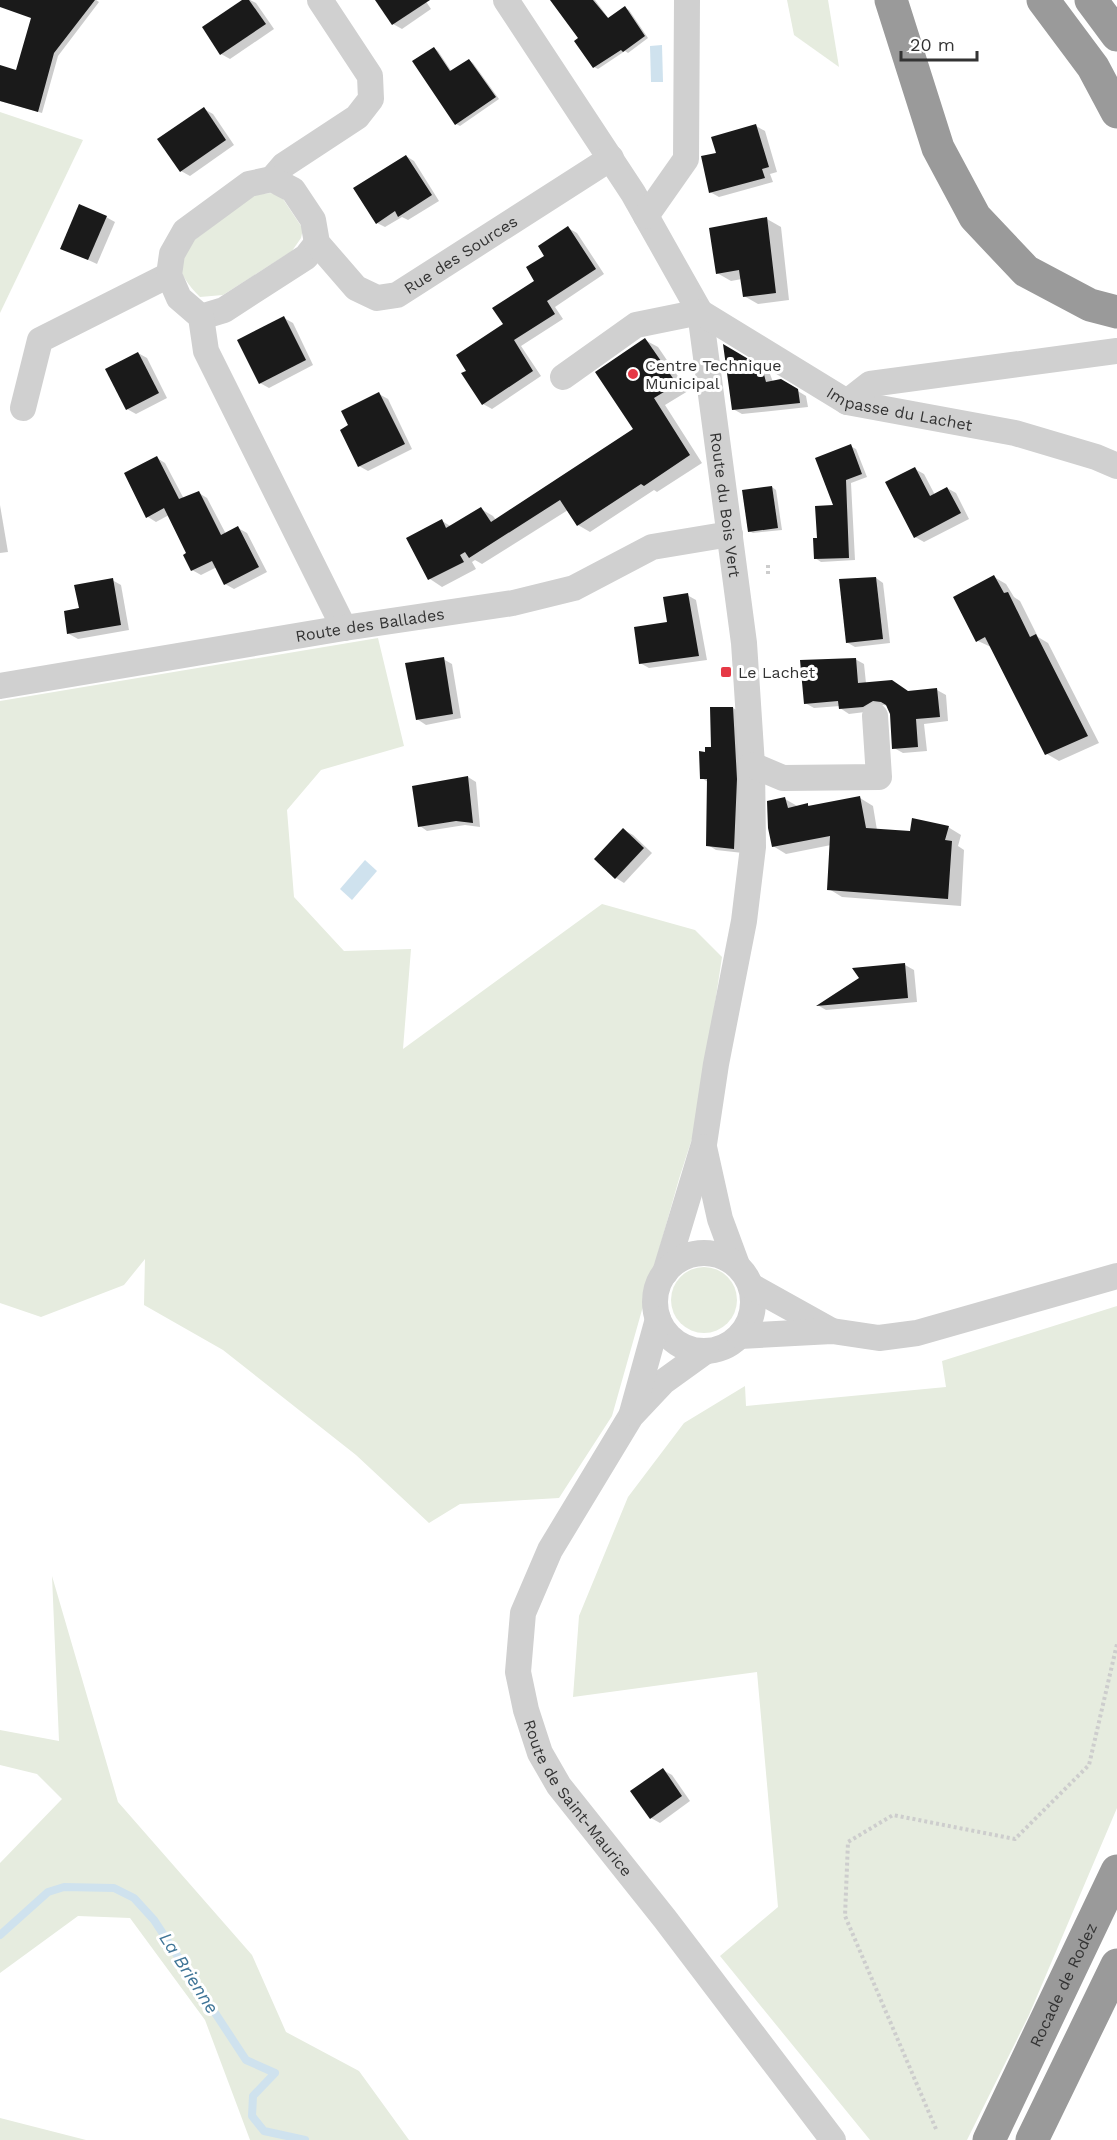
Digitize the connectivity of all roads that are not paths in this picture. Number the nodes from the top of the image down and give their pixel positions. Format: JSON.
{"nodes":[{"id":1,"x":320,"y":0,"type":"edge"},
{"id":2,"x":506,"y":0,"type":"edge"},
{"id":3,"x":687,"y":0,"type":"edge"},
{"id":4,"x":891,"y":0,"type":"edge"},
{"id":5,"x":1043,"y":0,"type":"edge"},
{"id":6,"x":1091,"y":0,"type":"edge"},
{"id":7,"x":1117,"y":35,"type":"edge"},
{"id":8,"x":1117,"y":112,"type":"edge"},
{"id":9,"x":611,"y":159,"type":"junction"},
{"id":10,"x":272,"y":179,"type":"junction"},
{"id":11,"x":646,"y":216,"type":"junction"},
{"id":12,"x":317,"y":243,"type":"junction"},
{"id":13,"x":169,"y":275,"type":"junction"},
{"id":14,"x":700,"y":312,"type":"junction"},
{"id":15,"x":1117,"y":312,"type":"edge"},
{"id":16,"x":201,"y":317,"type":"junction"},
{"id":17,"x":1117,"y":351,"type":"edge"},
{"id":18,"x":562,"y":377,"type":"dead end"},
{"id":19,"x":847,"y":402,"type":"junction"},
{"id":20,"x":23,"y":408,"type":"dead end"},
{"id":21,"x":1117,"y":466,"type":"edge"},
{"id":22,"x":730,"y":534,"type":"junction"},
{"id":23,"x":344,"y":628,"type":"junction"},
{"id":24,"x":0,"y":686,"type":"edge"},
{"id":25,"x":874,"y":716,"type":"dead end"},
{"id":26,"x":752,"y":765,"type":"junction"},
{"id":27,"x":704,"y":1144,"type":"junction"},
{"id":28,"x":737,"y":1264,"type":"junction"},
{"id":29,"x":665,"y":1273,"type":"junction"},
{"id":30,"x":1117,"y":1276,"type":"edge"},
{"id":31,"x":751,"y":1286,"type":"junction"},
{"id":32,"x":658,"y":1319,"type":"junction"},
{"id":33,"x":832,"y":1331,"type":"junction"},
{"id":34,"x":740,"y":1336,"type":"junction"},
{"id":35,"x":706,"y":1351,"type":"junction"},
{"id":36,"x":631,"y":1416,"type":"junction"},
{"id":37,"x":1117,"y":1871,"type":"edge"},
{"id":38,"x":1117,"y":1965,"type":"edge"},
{"id":39,"x":1038,"y":2127,"type":"edge"},
{"id":40,"x":833,"y":2140,"type":"edge"},
{"id":41,"x":989,"y":2140,"type":"edge"}],
"edges":[{"from":1,"to":10,"type":"street"},
{"from":2,"to":9,"type":"street","name":"Route du Bois Vert"},
{"from":3,"to":11,"type":"street"},
{"from":4,"to":15,"type":"highway"},
{"from":5,"to":8,"type":"highway"},
{"from":6,"to":7,"type":"highway"},
{"from":9,"to":11,"type":"street","name":"Route du Bois Vert"},
{"from":9,"to":12,"type":"street","name":"Rue des Sources"},
{"from":10,"to":12,"type":"street","name":"Rue des Sources"},
{"from":10,"to":13,"type":"street"},
{"from":11,"to":14,"type":"street","name":"Route du Bois Vert"},
{"from":12,"to":16,"type":"street"},
{"from":13,"to":16,"type":"street"},
{"from":13,"to":20,"type":"street"},
{"from":14,"to":18,"type":"street"},
{"from":14,"to":19,"type":"street","name":"Impasse du Lachet"},
{"from":14,"to":22,"type":"street","name":"Route du Bois Vert"},
{"from":16,"to":23,"type":"street"},
{"from":17,"to":19,"type":"street"},
{"from":19,"to":21,"type":"street","name":"Impasse du Lachet"},
{"from":22,"to":23,"type":"street","name":"Route des Ballades"},
{"from":22,"to":26,"type":"street","name":"Route du Bois Vert"},
{"from":23,"to":24,"type":"street","name":"Route des Ballades"},
{"from":25,"to":26,"type":"street"},
{"from":26,"to":27,"type":"street","name":"Route du Bois Vert"},
{"from":27,"to":28,"type":"street"},
{"from":27,"to":29,"type":"street"},
{"from":28,"to":29,"type":"street"},
{"from":28,"to":31,"type":"street"},
{"from":29,"to":32,"type":"street"},
{"from":30,"to":33,"type":"street"},
{"from":31,"to":33,"type":"street"},
{"from":31,"to":34,"type":"street"},
{"from":32,"to":35,"type":"street"},
{"from":32,"to":36,"type":"street","name":"Route de Saint-Maurice"},
{"from":33,"to":34,"type":"street"},
{"from":34,"to":35,"type":"street"},
{"from":35,"to":36,"type":"street","name":"Route de Saint-Maurice"},
{"from":36,"to":40,"type":"street","name":"Route de Saint-Maurice"},
{"from":37,"to":41,"type":"highway","name":"Rocade de Rodez"},
{"from":38,"to":39,"type":"highway"}]}
